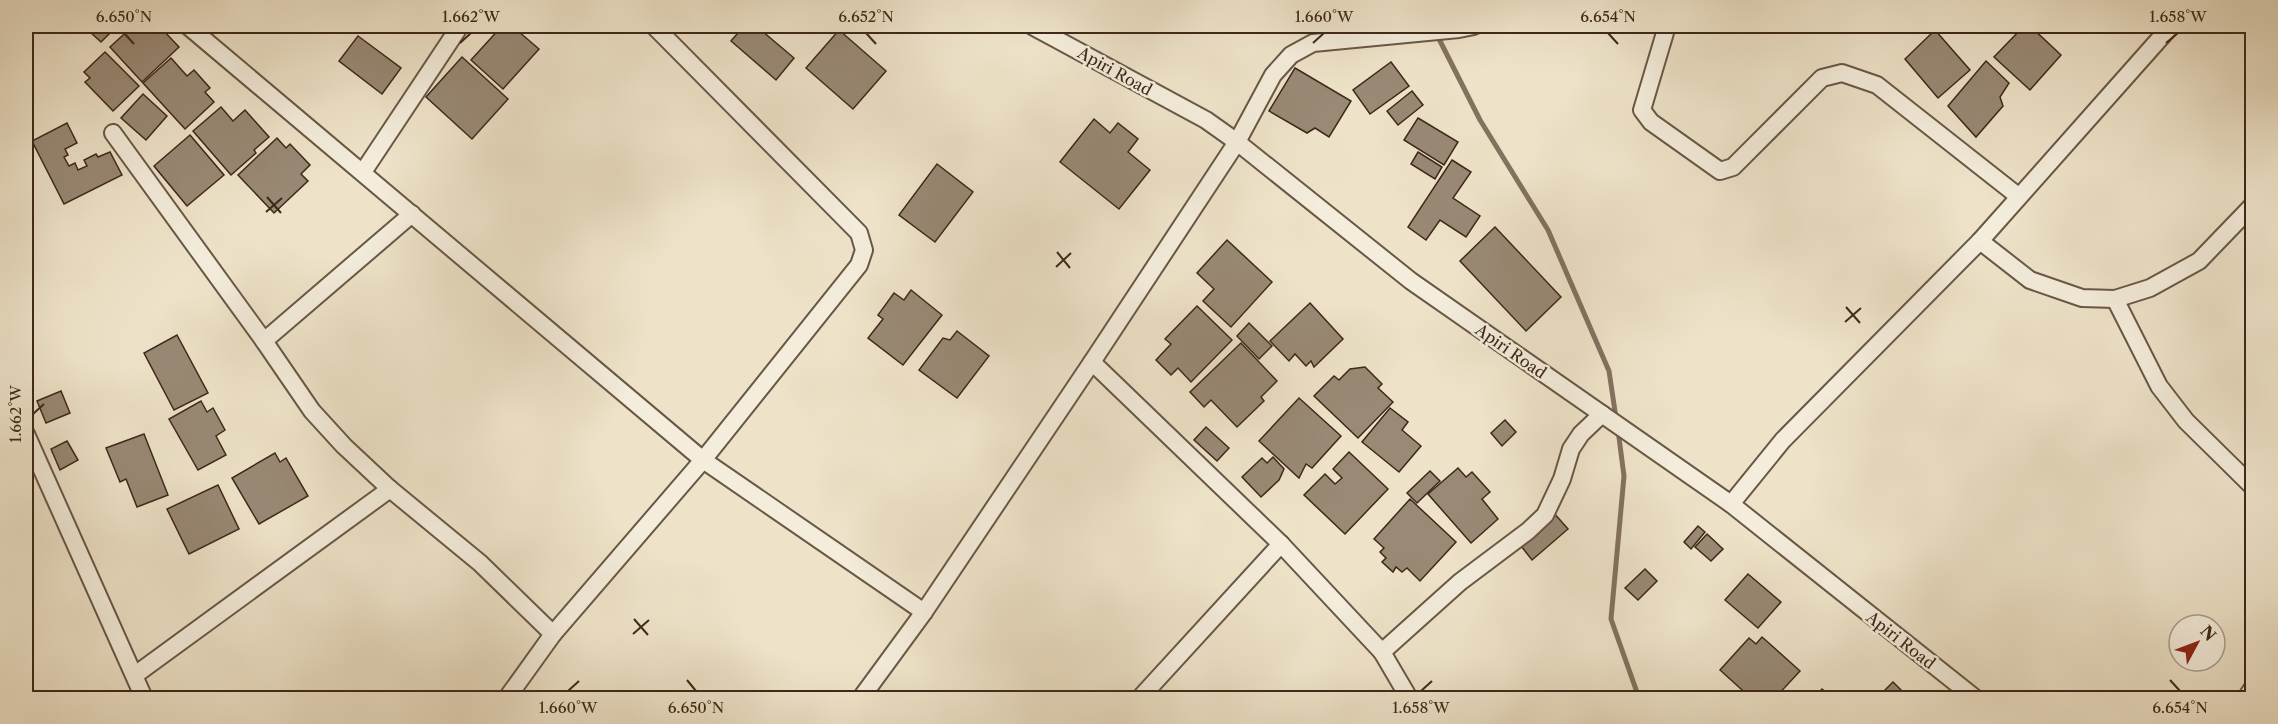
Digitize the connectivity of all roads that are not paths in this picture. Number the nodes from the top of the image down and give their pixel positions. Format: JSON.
{"nodes":[{"id":1,"x":188,"y":26,"type":"edge"},
{"id":2,"x":460,"y":26,"type":"edge"},
{"id":3,"x":654,"y":26,"type":"edge"},
{"id":4,"x":1032,"y":26,"type":"edge"},
{"id":5,"x":1474,"y":26,"type":"edge"},
{"id":6,"x":1667,"y":26,"type":"edge"},
{"id":7,"x":2171,"y":26,"type":"edge"},
{"id":8,"x":113,"y":133,"type":"dead end"},
{"id":9,"x":1237,"y":142,"type":"junction"},
{"id":10,"x":363,"y":172,"type":"junction"},
{"id":11,"x":2018,"y":196,"type":"junction"},
{"id":12,"x":2253,"y":206,"type":"edge"},
{"id":13,"x":412,"y":214,"type":"junction"},
{"id":14,"x":1980,"y":241,"type":"junction"},
{"id":15,"x":2115,"y":299,"type":"junction"},
{"id":16,"x":264,"y":341,"type":"junction"},
{"id":17,"x":1092,"y":362,"type":"junction"},
{"id":18,"x":1602,"y":414,"type":"junction"},
{"id":19,"x":26,"y":434,"type":"edge"},
{"id":20,"x":703,"y":460,"type":"junction"},
{"id":21,"x":2253,"y":486,"type":"edge"},
{"id":22,"x":390,"y":489,"type":"junction"},
{"id":23,"x":1731,"y":504,"type":"junction"},
{"id":24,"x":1281,"y":544,"type":"junction"},
{"id":25,"x":924,"y":612,"type":"junction"},
{"id":26,"x":553,"y":634,"type":"junction"},
{"id":27,"x":1382,"y":652,"type":"junction"},
{"id":28,"x":135,"y":675,"type":"junction"},
{"id":29,"x":2253,"y":689,"type":"edge"},
{"id":30,"x":144,"y":699,"type":"edge"},
{"id":31,"x":507,"y":699,"type":"edge"},
{"id":32,"x":861,"y":699,"type":"edge"},
{"id":33,"x":1140,"y":699,"type":"edge"},
{"id":34,"x":1409,"y":699,"type":"edge"},
{"id":35,"x":1975,"y":699,"type":"edge"},
{"id":36,"x":2246,"y":699,"type":"edge"}],
"edges":[{"from":1,"to":10,"type":"street"},
{"from":2,"to":10,"type":"street"},
{"from":3,"to":20,"type":"street"},
{"from":4,"to":9,"type":"street","name":"Apiri Road"},
{"from":5,"to":9,"type":"street"},
{"from":6,"to":11,"type":"street"},
{"from":7,"to":11,"type":"street"},
{"from":8,"to":16,"type":"street"},
{"from":9,"to":17,"type":"street"},
{"from":9,"to":18,"type":"street","name":"Apiri Road"},
{"from":10,"to":13,"type":"street"},
{"from":11,"to":14,"type":"street"},
{"from":12,"to":15,"type":"street"},
{"from":13,"to":16,"type":"street"},
{"from":13,"to":20,"type":"street"},
{"from":14,"to":15,"type":"street"},
{"from":14,"to":23,"type":"street"},
{"from":15,"to":21,"type":"street"},
{"from":16,"to":22,"type":"street"},
{"from":17,"to":24,"type":"street"},
{"from":17,"to":25,"type":"street"},
{"from":18,"to":23,"type":"street","name":"Apiri Road"},
{"from":18,"to":27,"type":"street"},
{"from":19,"to":28,"type":"street"},
{"from":20,"to":25,"type":"street"},
{"from":20,"to":26,"type":"street"},
{"from":22,"to":26,"type":"street"},
{"from":22,"to":28,"type":"street"},
{"from":23,"to":35,"type":"street","name":"Apiri Road"},
{"from":24,"to":27,"type":"street"},
{"from":24,"to":33,"type":"street"},
{"from":25,"to":32,"type":"street"},
{"from":26,"to":31,"type":"street"},
{"from":27,"to":34,"type":"street"},
{"from":28,"to":30,"type":"street"},
{"from":29,"to":36,"type":"street"}]}
